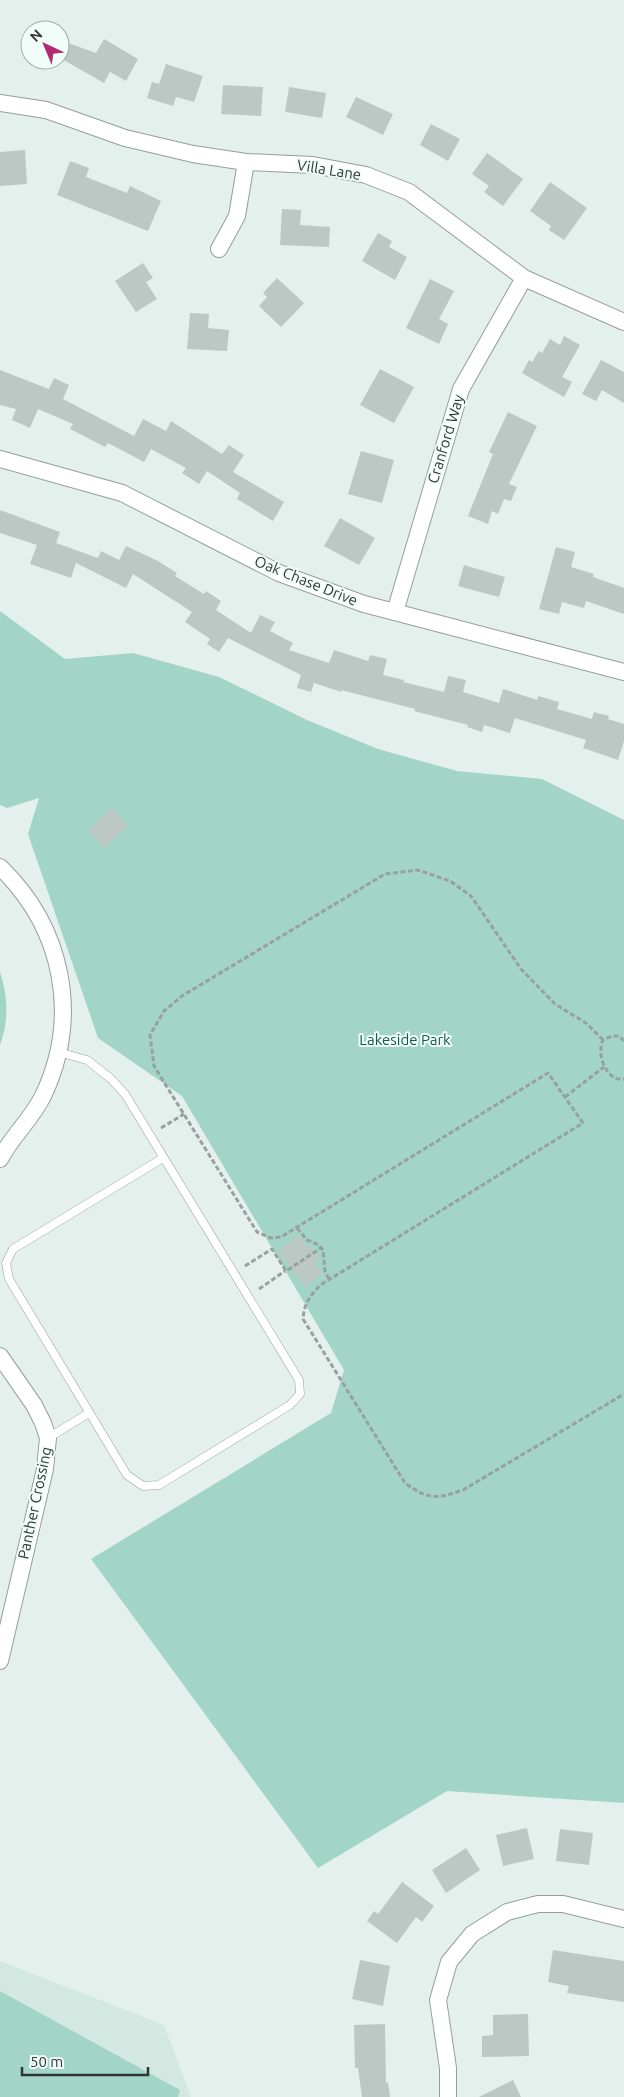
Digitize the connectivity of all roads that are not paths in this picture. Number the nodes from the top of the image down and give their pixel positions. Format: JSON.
{"nodes":[{"id":1,"x":0,"y":103,"type":"edge"},
{"id":2,"x":246,"y":162,"type":"junction"},
{"id":3,"x":220,"y":249,"type":"dead end"},
{"id":4,"x":524,"y":278,"type":"junction"},
{"id":5,"x":624,"y":322,"type":"edge"},
{"id":6,"x":0,"y":459,"type":"edge"},
{"id":7,"x":395,"y":612,"type":"junction"},
{"id":8,"x":624,"y":672,"type":"edge"},
{"id":9,"x":0,"y":867,"type":"edge"},
{"id":10,"x":58,"y":1052,"type":"junction"},
{"id":11,"x":163,"y":1158,"type":"junction"},
{"id":12,"x":0,"y":1159,"type":"edge"},
{"id":13,"x":0,"y":1356,"type":"edge"},
{"id":14,"x":89,"y":1413,"type":"junction"},
{"id":15,"x":48,"y":1438,"type":"junction"},
{"id":16,"x":0,"y":1661,"type":"edge"},
{"id":17,"x":624,"y":1918,"type":"edge"},
{"id":18,"x":448,"y":2097,"type":"edge"}],
"edges":[{"from":1,"to":2,"type":"street","name":"Villa Lane"},
{"from":2,"to":3,"type":"street"},
{"from":2,"to":4,"type":"street","name":"Villa Lane"},
{"from":4,"to":5,"type":"street","name":"Villa Lane"},
{"from":4,"to":7,"type":"street","name":"Cranford Way"},
{"from":6,"to":7,"type":"street","name":"Oak Chase Drive"},
{"from":7,"to":8,"type":"street","name":"Oak Chase Drive"},
{"from":9,"to":10,"type":"street"},
{"from":10,"to":11,"type":"lane"},
{"from":10,"to":12,"type":"street"},
{"from":11,"to":14,"type":"lane"},
{"from":11,"to":14,"type":"lane"},
{"from":13,"to":15,"type":"street","name":"Panther Crossing"},
{"from":14,"to":15,"type":"lane"},
{"from":15,"to":16,"type":"street","name":"Panther Crossing"},
{"from":17,"to":18,"type":"street"}]}
